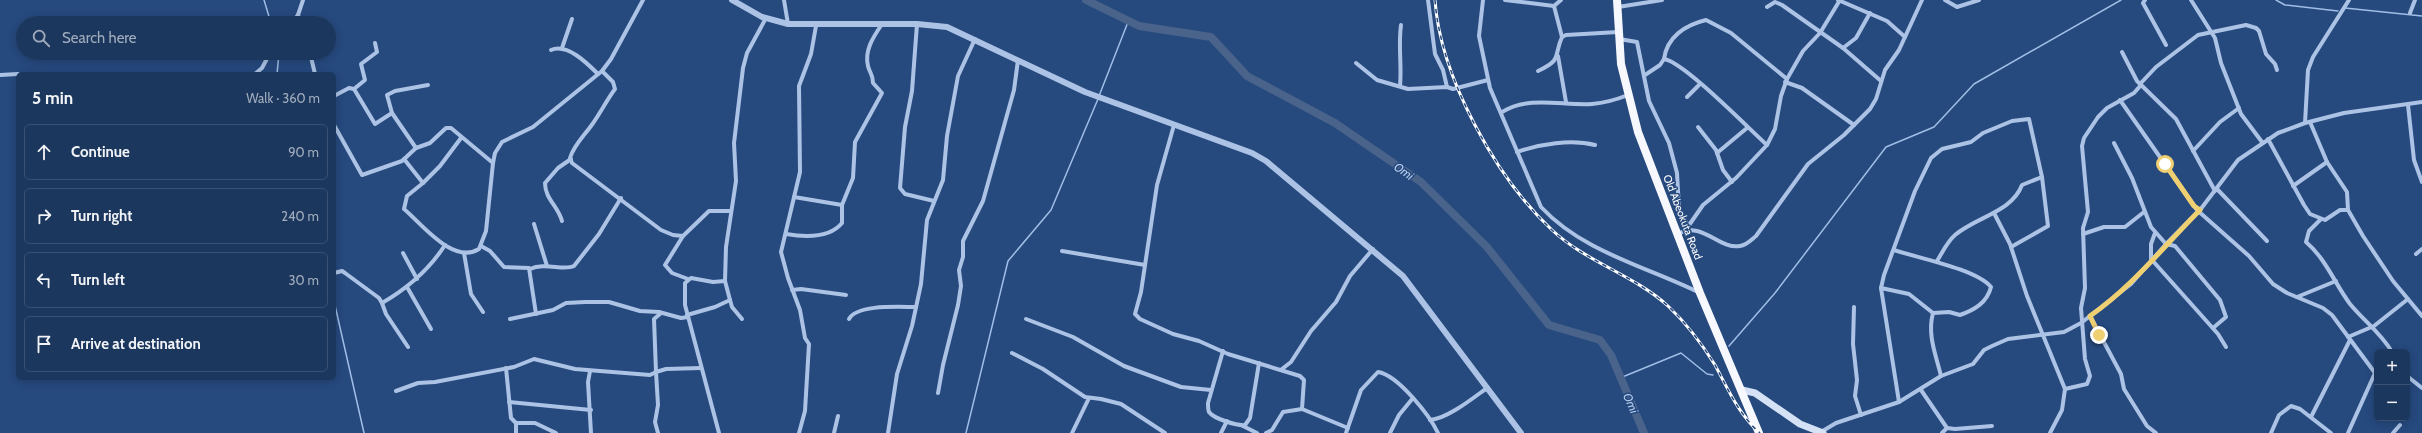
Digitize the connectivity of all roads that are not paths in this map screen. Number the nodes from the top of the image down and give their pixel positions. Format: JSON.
{"nodes":[{"id":1,"x":303,"y":0,"type":"edge"},
{"id":2,"x":644,"y":0,"type":"edge"},
{"id":3,"x":732,"y":0,"type":"edge"},
{"id":4,"x":784,"y":0,"type":"edge"},
{"id":5,"x":1428,"y":0,"type":"edge"},
{"id":6,"x":1483,"y":0,"type":"edge"},
{"id":7,"x":1505,"y":0,"type":"edge"},
{"id":8,"x":1562,"y":0,"type":"edge"},
{"id":9,"x":1662,"y":0,"type":"edge"},
{"id":10,"x":1839,"y":0,"type":"edge"},
{"id":11,"x":1922,"y":0,"type":"edge"},
{"id":12,"x":1945,"y":0,"type":"edge"},
{"id":13,"x":1979,"y":0,"type":"edge"},
{"id":14,"x":2145,"y":0,"type":"edge"},
{"id":15,"x":2191,"y":0,"type":"edge"},
{"id":16,"x":2349,"y":0,"type":"edge"},
{"id":17,"x":2415,"y":0,"type":"edge"},
{"id":18,"x":1617,"y":4,"type":"edge"},
{"id":19,"x":1554,"y":6,"type":"junction"},
{"id":20,"x":1767,"y":7,"type":"dead end"},
{"id":21,"x":1870,"y":13,"type":"junction"},
{"id":22,"x":2410,"y":13,"type":"dead end"},
{"id":23,"x":298,"y":15,"type":"edge"},
{"id":24,"x":766,"y":18,"type":"junction"},
{"id":25,"x":572,"y":19,"type":"dead end"},
{"id":26,"x":788,"y":24,"type":"junction"},
{"id":27,"x":882,"y":24,"type":"junction"},
{"id":28,"x":917,"y":24,"type":"junction"},
{"id":29,"x":816,"y":26,"type":"junction"},
{"id":30,"x":1401,"y":26,"type":"dead end"},
{"id":31,"x":2212,"y":31,"type":"junction"},
{"id":32,"x":1820,"y":33,"type":"junction"},
{"id":33,"x":1619,"y":36,"type":"junction"},
{"id":34,"x":1562,"y":37,"type":"junction"},
{"id":35,"x":1905,"y":37,"type":"junction"},
{"id":36,"x":975,"y":39,"type":"junction"},
{"id":37,"x":375,"y":42,"type":"dead end"},
{"id":38,"x":2166,"y":46,"type":"dead end"},
{"id":39,"x":562,"y":48,"type":"junction"},
{"id":40,"x":1843,"y":48,"type":"junction"},
{"id":41,"x":551,"y":50,"type":"dead end"},
{"id":42,"x":2122,"y":52,"type":"dead end"},
{"id":43,"x":1558,"y":56,"type":"junction"},
{"id":44,"x":1664,"y":59,"type":"junction"},
{"id":45,"x":266,"y":60,"type":"edge"},
{"id":46,"x":312,"y":60,"type":"edge"},
{"id":47,"x":1018,"y":60,"type":"junction"},
{"id":48,"x":1356,"y":63,"type":"dead end"},
{"id":49,"x":1538,"y":70,"type":"dead end"},
{"id":50,"x":2277,"y":70,"type":"dead end"},
{"id":51,"x":257,"y":72,"type":"edge"},
{"id":52,"x":315,"y":72,"type":"edge"},
{"id":53,"x":600,"y":72,"type":"junction"},
{"id":54,"x":16,"y":74,"type":"edge"},
{"id":55,"x":0,"y":75,"type":"edge"},
{"id":56,"x":1645,"y":75,"type":"junction"},
{"id":57,"x":1488,"y":80,"type":"junction"},
{"id":58,"x":1786,"y":81,"type":"junction"},
{"id":59,"x":1881,"y":81,"type":"junction"},
{"id":60,"x":428,"y":84,"type":"dead end"},
{"id":61,"x":1700,"y":84,"type":"junction"},
{"id":62,"x":2140,"y":84,"type":"junction"},
{"id":63,"x":1400,"y":86,"type":"junction"},
{"id":64,"x":1446,"y":87,"type":"junction"},
{"id":65,"x":354,"y":88,"type":"junction"},
{"id":66,"x":336,"y":95,"type":"edge"},
{"id":67,"x":1628,"y":95,"type":"junction"},
{"id":68,"x":1687,"y":97,"type":"dead end"},
{"id":69,"x":2120,"y":100,"type":"junction"},
{"id":70,"x":1566,"y":102,"type":"junction"},
{"id":71,"x":2422,"y":102,"type":"edge"},
{"id":72,"x":2408,"y":105,"type":"junction"},
{"id":73,"x":2239,"y":108,"type":"junction"},
{"id":74,"x":1502,"y":112,"type":"junction"},
{"id":75,"x":392,"y":113,"type":"junction"},
{"id":76,"x":2310,"y":122,"type":"junction"},
{"id":77,"x":2305,"y":123,"type":"junction"},
{"id":78,"x":1174,"y":125,"type":"junction"},
{"id":79,"x":1854,"y":126,"type":"junction"},
{"id":80,"x":1698,"y":127,"type":"dead end"},
{"id":81,"x":1747,"y":128,"type":"junction"},
{"id":82,"x":336,"y":129,"type":"edge"},
{"id":83,"x":461,"y":138,"type":"junction"},
{"id":84,"x":2268,"y":139,"type":"junction"},
{"id":85,"x":2262,"y":142,"type":"junction"},
{"id":86,"x":2114,"y":143,"type":"dead end"},
{"id":87,"x":1595,"y":145,"type":"dead end"},
{"id":88,"x":1767,"y":145,"type":"junction"},
{"id":89,"x":416,"y":148,"type":"junction"},
{"id":90,"x":2193,"y":151,"type":"junction"},
{"id":91,"x":1517,"y":152,"type":"junction"},
{"id":92,"x":1717,"y":153,"type":"junction"},
{"id":93,"x":570,"y":159,"type":"junction"},
{"id":94,"x":404,"y":160,"type":"junction"},
{"id":95,"x":2327,"y":162,"type":"junction"},
{"id":96,"x":493,"y":163,"type":"junction"},
{"id":97,"x":2042,"y":177,"type":"junction"},
{"id":98,"x":1732,"y":182,"type":"junction"},
{"id":99,"x":2422,"y":182,"type":"edge"},
{"id":100,"x":423,"y":183,"type":"junction"},
{"id":101,"x":2293,"y":186,"type":"junction"},
{"id":102,"x":2216,"y":190,"type":"junction"},
{"id":103,"x":794,"y":197,"type":"junction"},
{"id":104,"x":621,"y":198,"type":"junction"},
{"id":105,"x":934,"y":201,"type":"junction"},
{"id":106,"x":842,"y":205,"type":"junction"},
{"id":107,"x":2200,"y":210,"type":"junction"},
{"id":108,"x":2348,"y":210,"type":"junction"},
{"id":109,"x":730,"y":211,"type":"junction"},
{"id":110,"x":2144,"y":212,"type":"junction"},
{"id":111,"x":1994,"y":213,"type":"junction"},
{"id":112,"x":2321,"y":219,"type":"junction"},
{"id":113,"x":562,"y":221,"type":"dead end"},
{"id":114,"x":534,"y":224,"type":"dead end"},
{"id":115,"x":1688,"y":226,"type":"junction"},
{"id":116,"x":1681,"y":232,"type":"junction"},
{"id":117,"x":2155,"y":233,"type":"junction"},
{"id":118,"x":786,"y":234,"type":"junction"},
{"id":119,"x":2083,"y":234,"type":"junction"},
{"id":120,"x":683,"y":236,"type":"junction"},
{"id":121,"x":2267,"y":241,"type":"dead end"},
{"id":122,"x":2166,"y":244,"type":"junction"},
{"id":123,"x":445,"y":245,"type":"junction"},
{"id":124,"x":481,"y":246,"type":"junction"},
{"id":125,"x":2011,"y":246,"type":"junction"},
{"id":126,"x":1372,"y":249,"type":"junction"},
{"id":127,"x":2422,"y":249,"type":"edge"},
{"id":128,"x":1894,"y":250,"type":"junction"},
{"id":129,"x":1062,"y":252,"type":"dead end"},
{"id":130,"x":403,"y":253,"type":"dead end"},
{"id":131,"x":464,"y":253,"type":"junction"},
{"id":132,"x":2416,"y":254,"type":"dead end"},
{"id":133,"x":2152,"y":261,"type":"junction"},
{"id":134,"x":1937,"y":262,"type":"junction"},
{"id":135,"x":1145,"y":265,"type":"junction"},
{"id":136,"x":547,"y":266,"type":"junction"},
{"id":137,"x":530,"y":269,"type":"junction"},
{"id":138,"x":336,"y":272,"type":"edge"},
{"id":139,"x":417,"y":278,"type":"junction"},
{"id":140,"x":688,"y":279,"type":"junction"},
{"id":141,"x":725,"y":281,"type":"junction"},
{"id":142,"x":2336,"y":281,"type":"junction"},
{"id":143,"x":407,"y":287,"type":"junction"},
{"id":144,"x":1881,"y":288,"type":"junction"},
{"id":145,"x":792,"y":290,"type":"junction"},
{"id":146,"x":1700,"y":293,"type":"junction"},
{"id":147,"x":846,"y":295,"type":"dead end"},
{"id":148,"x":2297,"y":297,"type":"junction"},
{"id":149,"x":2408,"y":299,"type":"junction"},
{"id":150,"x":730,"y":300,"type":"junction"},
{"id":151,"x":382,"y":303,"type":"junction"},
{"id":152,"x":915,"y":307,"type":"junction"},
{"id":153,"x":1854,"y":307,"type":"dead end"},
{"id":154,"x":483,"y":312,"type":"dead end"},
{"id":155,"x":659,"y":312,"type":"junction"},
{"id":156,"x":1933,"y":313,"type":"junction"},
{"id":157,"x":536,"y":314,"type":"junction"},
{"id":158,"x":687,"y":316,"type":"junction"},
{"id":159,"x":2090,"y":316,"type":"junction"},
{"id":160,"x":2422,"y":316,"type":"edge"},
{"id":161,"x":510,"y":319,"type":"dead end"},
{"id":162,"x":742,"y":319,"type":"dead end"},
{"id":163,"x":849,"y":319,"type":"dead end"},
{"id":164,"x":1026,"y":319,"type":"dead end"},
{"id":165,"x":2081,"y":323,"type":"junction"},
{"id":166,"x":2372,"y":327,"type":"junction"},
{"id":167,"x":2213,"y":328,"type":"junction"},
{"id":168,"x":431,"y":329,"type":"dead end"},
{"id":169,"x":2043,"y":334,"type":"junction"},
{"id":170,"x":2349,"y":338,"type":"junction"},
{"id":171,"x":408,"y":347,"type":"dead end"},
{"id":172,"x":2226,"y":347,"type":"dead end"},
{"id":173,"x":2390,"y":349,"type":"edge"},
{"id":174,"x":1223,"y":351,"type":"junction"},
{"id":175,"x":1012,"y":353,"type":"dead end"},
{"id":176,"x":1259,"y":363,"type":"junction"},
{"id":177,"x":506,"y":368,"type":"junction"},
{"id":178,"x":701,"y":368,"type":"junction"},
{"id":179,"x":1282,"y":369,"type":"junction"},
{"id":180,"x":590,"y":371,"type":"junction"},
{"id":181,"x":656,"y":372,"type":"junction"},
{"id":182,"x":1941,"y":376,"type":"junction"},
{"id":183,"x":2410,"y":378,"type":"edge"},
{"id":184,"x":1487,"y":388,"type":"junction"},
{"id":185,"x":2422,"y":388,"type":"edge"},
{"id":186,"x":2066,"y":389,"type":"junction"},
{"id":187,"x":1211,"y":390,"type":"junction"},
{"id":188,"x":1742,"y":390,"type":"junction"},
{"id":189,"x":1921,"y":390,"type":"junction"},
{"id":190,"x":396,"y":391,"type":"dead end"},
{"id":191,"x":938,"y":393,"type":"dead end"},
{"id":192,"x":1089,"y":398,"type":"junction"},
{"id":193,"x":1413,"y":398,"type":"junction"},
{"id":194,"x":509,"y":402,"type":"junction"},
{"id":195,"x":1899,"y":402,"type":"junction"},
{"id":196,"x":1302,"y":409,"type":"junction"},
{"id":197,"x":590,"y":410,"type":"junction"},
{"id":198,"x":1861,"y":415,"type":"junction"},
{"id":199,"x":838,"y":416,"type":"dead end"},
{"id":200,"x":2311,"y":418,"type":"junction"},
{"id":201,"x":1430,"y":420,"type":"junction"},
{"id":202,"x":1227,"y":422,"type":"junction"},
{"id":203,"x":516,"y":423,"type":"junction"},
{"id":204,"x":1241,"y":425,"type":"junction"},
{"id":205,"x":2400,"y":425,"type":"dead end"},
{"id":206,"x":1992,"y":426,"type":"dead end"},
{"id":207,"x":1348,"y":428,"type":"junction"},
{"id":208,"x":1947,"y":428,"type":"junction"},
{"id":209,"x":1822,"y":432,"type":"edge"},
{"id":210,"x":516,"y":433,"type":"edge"},
{"id":211,"x":556,"y":433,"type":"edge"},
{"id":212,"x":591,"y":433,"type":"edge"},
{"id":213,"x":658,"y":433,"type":"edge"},
{"id":214,"x":719,"y":433,"type":"edge"},
{"id":215,"x":798,"y":433,"type":"edge"},
{"id":216,"x":834,"y":433,"type":"edge"},
{"id":217,"x":888,"y":433,"type":"edge"},
{"id":218,"x":1072,"y":433,"type":"edge"},
{"id":219,"x":1165,"y":433,"type":"edge"},
{"id":220,"x":1221,"y":433,"type":"edge"},
{"id":221,"x":1257,"y":433,"type":"edge"},
{"id":222,"x":1266,"y":433,"type":"edge"},
{"id":223,"x":1346,"y":433,"type":"edge"},
{"id":224,"x":1390,"y":433,"type":"edge"},
{"id":225,"x":1438,"y":433,"type":"edge"},
{"id":226,"x":1521,"y":433,"type":"edge"},
{"id":227,"x":1759,"y":433,"type":"edge"},
{"id":228,"x":1942,"y":433,"type":"edge"},
{"id":229,"x":2050,"y":433,"type":"edge"},
{"id":230,"x":2156,"y":433,"type":"edge"},
{"id":231,"x":2270,"y":433,"type":"edge"},
{"id":232,"x":2331,"y":433,"type":"edge"},
{"id":233,"x":2348,"y":433,"type":"edge"},
{"id":234,"x":2393,"y":433,"type":"edge"}],
"edges":[{"from":1,"to":23,"type":"street"},
{"from":2,"to":53,"type":"street"},
{"from":3,"to":24,"type":"street"},
{"from":4,"to":26,"type":"street"},
{"from":5,"to":64,"type":"street"},
{"from":6,"to":57,"type":"street"},
{"from":7,"to":19,"type":"street"},
{"from":8,"to":19,"type":"street"},
{"from":9,"to":18,"type":"street"},
{"from":10,"to":21,"type":"street"},
{"from":10,"to":32,"type":"street"},
{"from":11,"to":35,"type":"street"},
{"from":12,"to":13,"type":"street"},
{"from":14,"to":38,"type":"street"},
{"from":15,"to":31,"type":"street"},
{"from":16,"to":77,"type":"street"},
{"from":17,"to":22,"type":"street"},
{"from":18,"to":33,"type":"highway","name":"Old Abeokuta Road"},
{"from":19,"to":34,"type":"street"},
{"from":20,"to":32,"type":"street"},
{"from":21,"to":35,"type":"street"},
{"from":21,"to":40,"type":"street"},
{"from":24,"to":26,"type":"street"},
{"from":24,"to":109,"type":"street"},
{"from":25,"to":39,"type":"street"},
{"from":26,"to":29,"type":"street"},
{"from":27,"to":28,"type":"street"},
{"from":27,"to":29,"type":"street"},
{"from":27,"to":106,"type":"street"},
{"from":28,"to":36,"type":"street"},
{"from":28,"to":105,"type":"street"},
{"from":29,"to":103,"type":"street"},
{"from":30,"to":63,"type":"street"},
{"from":31,"to":50,"type":"street"},
{"from":31,"to":62,"type":"street"},
{"from":31,"to":73,"type":"street"},
{"from":32,"to":40,"type":"street"},
{"from":32,"to":58,"type":"street"},
{"from":33,"to":34,"type":"street"},
{"from":33,"to":56,"type":"street"},
{"from":33,"to":67,"type":"highway","name":"Old Abeokuta Road"},
{"from":34,"to":43,"type":"street"},
{"from":35,"to":59,"type":"street"},
{"from":36,"to":47,"type":"street"},
{"from":36,"to":105,"type":"street"},
{"from":37,"to":65,"type":"street"},
{"from":39,"to":41,"type":"street"},
{"from":39,"to":53,"type":"street"},
{"from":40,"to":59,"type":"street"},
{"from":42,"to":62,"type":"street"},
{"from":43,"to":49,"type":"street"},
{"from":43,"to":70,"type":"street"},
{"from":44,"to":56,"type":"street"},
{"from":44,"to":58,"type":"street"},
{"from":44,"to":61,"type":"street"},
{"from":45,"to":51,"type":"street"},
{"from":46,"to":52,"type":"street"},
{"from":47,"to":78,"type":"street"},
{"from":47,"to":191,"type":"street"},
{"from":48,"to":63,"type":"street"},
{"from":53,"to":93,"type":"street"},
{"from":53,"to":96,"type":"street"},
{"from":54,"to":55,"type":"street"},
{"from":56,"to":115,"type":"street"},
{"from":57,"to":64,"type":"street"},
{"from":57,"to":74,"type":"street"},
{"from":58,"to":79,"type":"street"},
{"from":58,"to":88,"type":"street"},
{"from":59,"to":79,"type":"street"},
{"from":60,"to":75,"type":"street"},
{"from":61,"to":68,"type":"street"},
{"from":61,"to":81,"type":"street"},
{"from":62,"to":69,"type":"street"},
{"from":62,"to":90,"type":"street"},
{"from":63,"to":64,"type":"street"},
{"from":65,"to":66,"type":"street"},
{"from":65,"to":75,"type":"street"},
{"from":67,"to":70,"type":"street"},
{"from":67,"to":116,"type":"highway","name":"Old Abeokuta Road"},
{"from":69,"to":107,"type":"street"},
{"from":69,"to":119,"type":"street"},
{"from":70,"to":74,"type":"street"},
{"from":71,"to":72,"type":"street"},
{"from":72,"to":76,"type":"street"},
{"from":72,"to":99,"type":"street"},
{"from":73,"to":85,"type":"street"},
{"from":73,"to":90,"type":"street"},
{"from":74,"to":91,"type":"street"},
{"from":75,"to":89,"type":"street"},
{"from":76,"to":77,"type":"street"},
{"from":76,"to":95,"type":"street"},
{"from":77,"to":84,"type":"street"},
{"from":78,"to":126,"type":"street"},
{"from":78,"to":135,"type":"street"},
{"from":79,"to":116,"type":"street"},
{"from":80,"to":92,"type":"street"},
{"from":81,"to":88,"type":"street"},
{"from":81,"to":92,"type":"street"},
{"from":82,"to":94,"type":"street"},
{"from":83,"to":89,"type":"street"},
{"from":83,"to":96,"type":"street"},
{"from":83,"to":100,"type":"street"},
{"from":84,"to":85,"type":"street"},
{"from":84,"to":101,"type":"street"},
{"from":85,"to":102,"type":"street"},
{"from":86,"to":110,"type":"street"},
{"from":87,"to":91,"type":"street"},
{"from":88,"to":98,"type":"street"},
{"from":89,"to":94,"type":"street"},
{"from":90,"to":102,"type":"street"},
{"from":91,"to":146,"type":"street"},
{"from":92,"to":98,"type":"street"},
{"from":93,"to":104,"type":"street"},
{"from":93,"to":113,"type":"street"},
{"from":94,"to":100,"type":"street"},
{"from":95,"to":101,"type":"street"},
{"from":95,"to":108,"type":"street"},
{"from":96,"to":124,"type":"street"},
{"from":97,"to":111,"type":"street"},
{"from":97,"to":125,"type":"street"},
{"from":97,"to":128,"type":"street"},
{"from":98,"to":115,"type":"street"},
{"from":100,"to":123,"type":"street"},
{"from":101,"to":112,"type":"street"},
{"from":102,"to":107,"type":"street"},
{"from":102,"to":121,"type":"street"},
{"from":103,"to":106,"type":"street"},
{"from":103,"to":118,"type":"street"},
{"from":104,"to":120,"type":"street"},
{"from":104,"to":136,"type":"street"},
{"from":105,"to":152,"type":"street"},
{"from":106,"to":118,"type":"street"},
{"from":107,"to":122,"type":"street"},
{"from":107,"to":148,"type":"street"},
{"from":108,"to":112,"type":"street"},
{"from":108,"to":149,"type":"street"},
{"from":109,"to":120,"type":"street"},
{"from":109,"to":141,"type":"street"},
{"from":110,"to":117,"type":"street"},
{"from":110,"to":119,"type":"street"},
{"from":111,"to":125,"type":"street"},
{"from":111,"to":134,"type":"street"},
{"from":112,"to":142,"type":"street"},
{"from":114,"to":136,"type":"street"},
{"from":115,"to":116,"type":"street"},
{"from":116,"to":146,"type":"highway","name":"Old Abeokuta Road"},
{"from":117,"to":122,"type":"street"},
{"from":117,"to":133,"type":"street"},
{"from":118,"to":145,"type":"street"},
{"from":119,"to":165,"type":"street"},
{"from":120,"to":140,"type":"street"},
{"from":122,"to":133,"type":"street"},
{"from":122,"to":167,"type":"street"},
{"from":123,"to":131,"type":"street"},
{"from":123,"to":139,"type":"street"},
{"from":124,"to":131,"type":"street"},
{"from":124,"to":137,"type":"street"},
{"from":125,"to":169,"type":"street"},
{"from":126,"to":179,"type":"street"},
{"from":126,"to":184,"type":"street"},
{"from":127,"to":132,"type":"street"},
{"from":128,"to":134,"type":"street"},
{"from":128,"to":144,"type":"street"},
{"from":129,"to":135,"type":"street"},
{"from":130,"to":139,"type":"street"},
{"from":131,"to":154,"type":"street"},
{"from":133,"to":159,"type":"street"},
{"from":133,"to":167,"type":"street"},
{"from":134,"to":156,"type":"street"},
{"from":135,"to":174,"type":"street"},
{"from":136,"to":137,"type":"street"},
{"from":137,"to":157,"type":"street"},
{"from":138,"to":151,"type":"street"},
{"from":139,"to":143,"type":"street"},
{"from":140,"to":141,"type":"street"},
{"from":140,"to":158,"type":"street"},
{"from":141,"to":150,"type":"street"},
{"from":142,"to":148,"type":"street"},
{"from":142,"to":166,"type":"street"},
{"from":143,"to":151,"type":"street"},
{"from":143,"to":168,"type":"street"},
{"from":144,"to":156,"type":"street"},
{"from":144,"to":195,"type":"street"},
{"from":145,"to":147,"type":"street"},
{"from":145,"to":215,"type":"street"},
{"from":146,"to":188,"type":"highway","name":"Old Abeokuta Road"},
{"from":148,"to":170,"type":"street"},
{"from":149,"to":160,"type":"street"},
{"from":149,"to":166,"type":"street"},
{"from":150,"to":158,"type":"street"},
{"from":150,"to":162,"type":"street"},
{"from":151,"to":171,"type":"street"},
{"from":152,"to":163,"type":"street"},
{"from":152,"to":217,"type":"street"},
{"from":153,"to":198,"type":"street"},
{"from":155,"to":157,"type":"street"},
{"from":155,"to":158,"type":"street"},
{"from":155,"to":181,"type":"street"},
{"from":156,"to":182,"type":"street"},
{"from":157,"to":161,"type":"street"},
{"from":158,"to":178,"type":"street"},
{"from":159,"to":165,"type":"street"},
{"from":159,"to":230,"type":"street"},
{"from":164,"to":187,"type":"street"},
{"from":165,"to":169,"type":"street"},
{"from":165,"to":186,"type":"street"},
{"from":166,"to":170,"type":"street"},
{"from":166,"to":173,"type":"street"},
{"from":167,"to":172,"type":"street"},
{"from":169,"to":182,"type":"street"},
{"from":169,"to":186,"type":"street"},
{"from":170,"to":200,"type":"street"},
{"from":170,"to":233,"type":"street"},
{"from":174,"to":176,"type":"street"},
{"from":174,"to":187,"type":"street"},
{"from":175,"to":192,"type":"street"},
{"from":176,"to":179,"type":"street"},
{"from":176,"to":204,"type":"street"},
{"from":177,"to":180,"type":"street"},
{"from":177,"to":190,"type":"street"},
{"from":177,"to":194,"type":"street"},
{"from":178,"to":181,"type":"street"},
{"from":178,"to":214,"type":"street"},
{"from":179,"to":196,"type":"street"},
{"from":180,"to":181,"type":"street"},
{"from":180,"to":197,"type":"street"},
{"from":181,"to":213,"type":"street"},
{"from":182,"to":189,"type":"street"},
{"from":183,"to":185,"type":"street"},
{"from":184,"to":201,"type":"street"},
{"from":184,"to":226,"type":"street"},
{"from":186,"to":229,"type":"street"},
{"from":187,"to":202,"type":"street"},
{"from":188,"to":209,"type":"main road"},
{"from":188,"to":227,"type":"highway","name":"Old Abeokuta Road"},
{"from":189,"to":195,"type":"street"},
{"from":189,"to":208,"type":"street"},
{"from":192,"to":218,"type":"street"},
{"from":192,"to":219,"type":"street"},
{"from":193,"to":201,"type":"street"},
{"from":193,"to":207,"type":"street"},
{"from":193,"to":224,"type":"street"},
{"from":194,"to":197,"type":"street"},
{"from":194,"to":203,"type":"street"},
{"from":195,"to":198,"type":"street"},
{"from":196,"to":207,"type":"street"},
{"from":196,"to":222,"type":"street"},
{"from":197,"to":212,"type":"street"},
{"from":198,"to":209,"type":"street"},
{"from":199,"to":216,"type":"street"},
{"from":200,"to":231,"type":"street"},
{"from":200,"to":232,"type":"street"},
{"from":201,"to":225,"type":"street"},
{"from":202,"to":204,"type":"street"},
{"from":202,"to":220,"type":"street"},
{"from":203,"to":210,"type":"street"},
{"from":203,"to":211,"type":"street"},
{"from":204,"to":221,"type":"street"},
{"from":205,"to":234,"type":"street"},
{"from":206,"to":208,"type":"street"},
{"from":207,"to":223,"type":"street"},
{"from":208,"to":228,"type":"street"}]}
